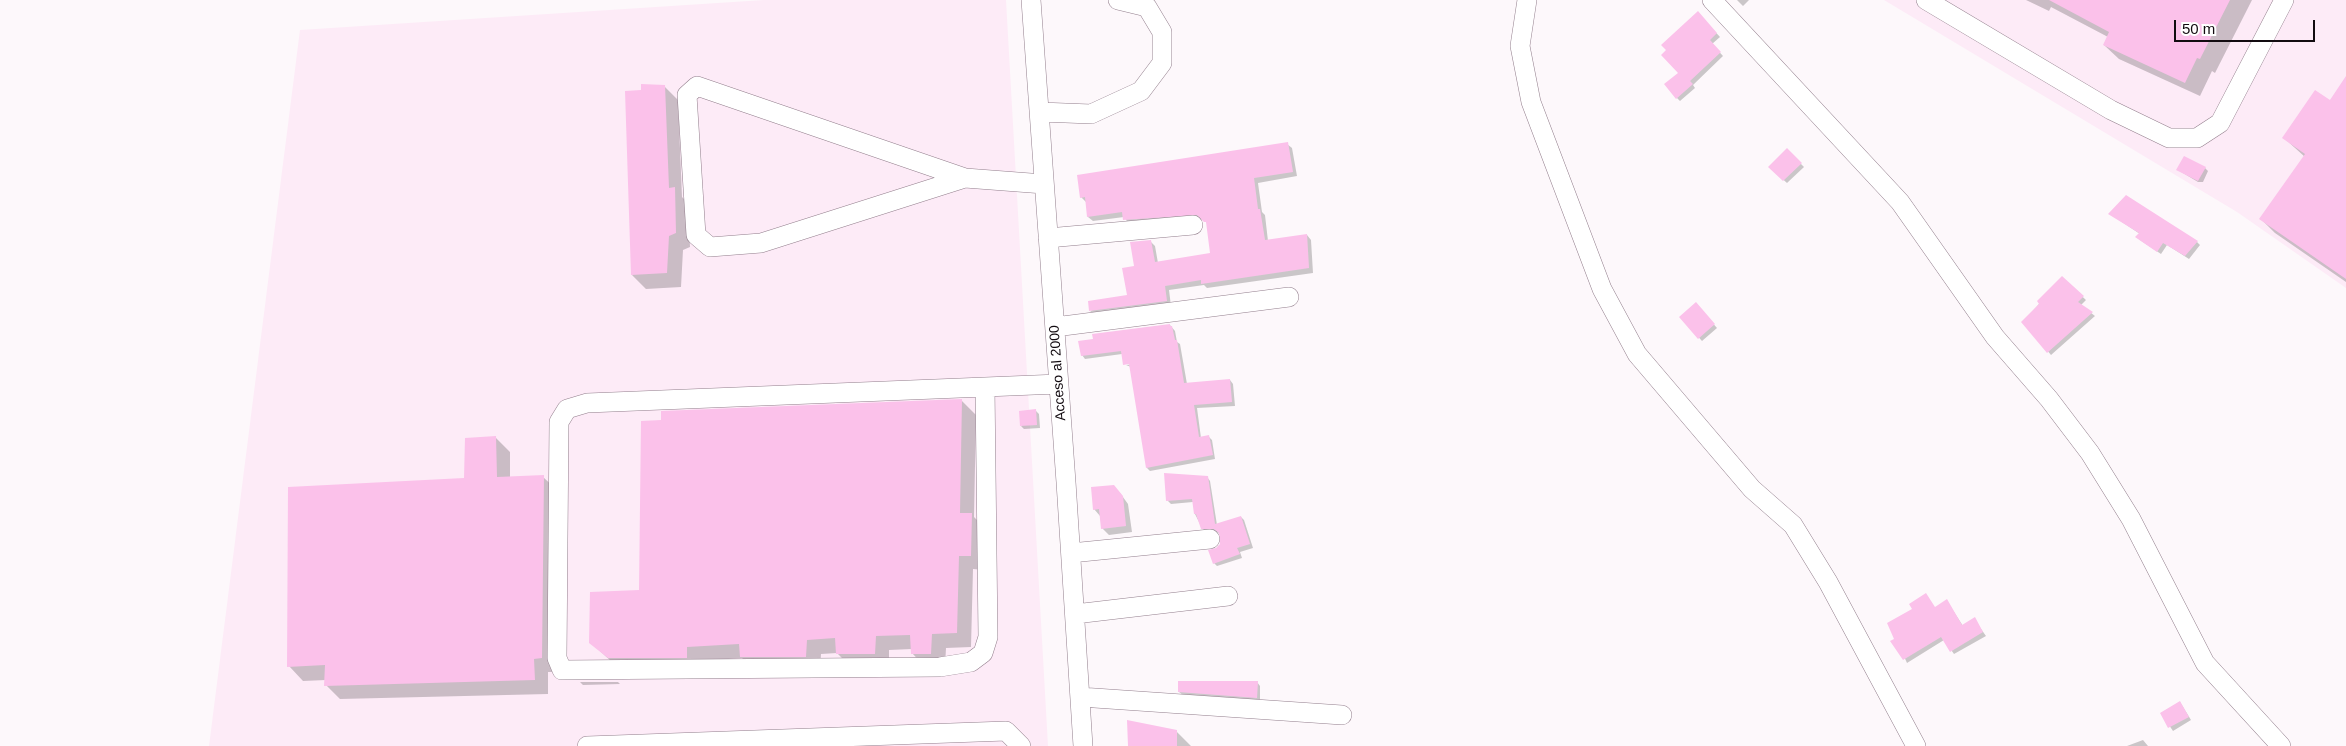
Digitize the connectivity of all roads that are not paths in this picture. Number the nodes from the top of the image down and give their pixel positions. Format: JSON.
{"nodes":[{"id":1,"x":1031,"y":0,"type":"edge"},
{"id":2,"x":1118,"y":0,"type":"edge"},
{"id":3,"x":1527,"y":0,"type":"edge"},
{"id":4,"x":1712,"y":0,"type":"edge"},
{"id":5,"x":1926,"y":0,"type":"edge"},
{"id":6,"x":2284,"y":0,"type":"edge"},
{"id":7,"x":1040,"y":112,"type":"junction"},
{"id":8,"x":965,"y":178,"type":"junction"},
{"id":9,"x":1044,"y":184,"type":"junction"},
{"id":10,"x":1193,"y":226,"type":"dead end"},
{"id":11,"x":1048,"y":238,"type":"junction"},
{"id":12,"x":1289,"y":297,"type":"dead end"},
{"id":13,"x":1055,"y":327,"type":"junction"},
{"id":14,"x":1059,"y":384,"type":"junction"},
{"id":15,"x":985,"y":387,"type":"junction"},
{"id":16,"x":1210,"y":539,"type":"dead end"},
{"id":17,"x":1071,"y":553,"type":"junction"},
{"id":18,"x":1228,"y":596,"type":"dead end"},
{"id":19,"x":1075,"y":614,"type":"junction"},
{"id":20,"x":1080,"y":697,"type":"junction"},
{"id":21,"x":1342,"y":715,"type":"dead end"},
{"id":22,"x":587,"y":746,"type":"edge"},
{"id":23,"x":1021,"y":746,"type":"edge"},
{"id":24,"x":1083,"y":746,"type":"edge"},
{"id":25,"x":1916,"y":746,"type":"edge"},
{"id":26,"x":2281,"y":746,"type":"edge"}],
"edges":[{"from":1,"to":7,"type":"street","name":"Acceso al 2000"},
{"from":2,"to":7,"type":"street"},
{"from":3,"to":25,"type":"street"},
{"from":4,"to":26,"type":"street"},
{"from":5,"to":6,"type":"street"},
{"from":7,"to":9,"type":"street","name":"Acceso al 2000"},
{"from":8,"to":8,"type":"street"},
{"from":8,"to":9,"type":"street"},
{"from":9,"to":11,"type":"street","name":"Acceso al 2000"},
{"from":10,"to":11,"type":"street"},
{"from":11,"to":13,"type":"street","name":"Acceso al 2000"},
{"from":12,"to":13,"type":"street"},
{"from":13,"to":14,"type":"street","name":"Acceso al 2000"},
{"from":14,"to":15,"type":"street"},
{"from":14,"to":17,"type":"street","name":"Acceso al 2000"},
{"from":15,"to":15,"type":"street"},
{"from":16,"to":17,"type":"street"},
{"from":17,"to":19,"type":"street","name":"Acceso al 2000"},
{"from":18,"to":19,"type":"street"},
{"from":19,"to":20,"type":"street","name":"Acceso al 2000"},
{"from":20,"to":21,"type":"street"},
{"from":20,"to":24,"type":"street","name":"Acceso al 2000"},
{"from":22,"to":23,"type":"street"}]}
